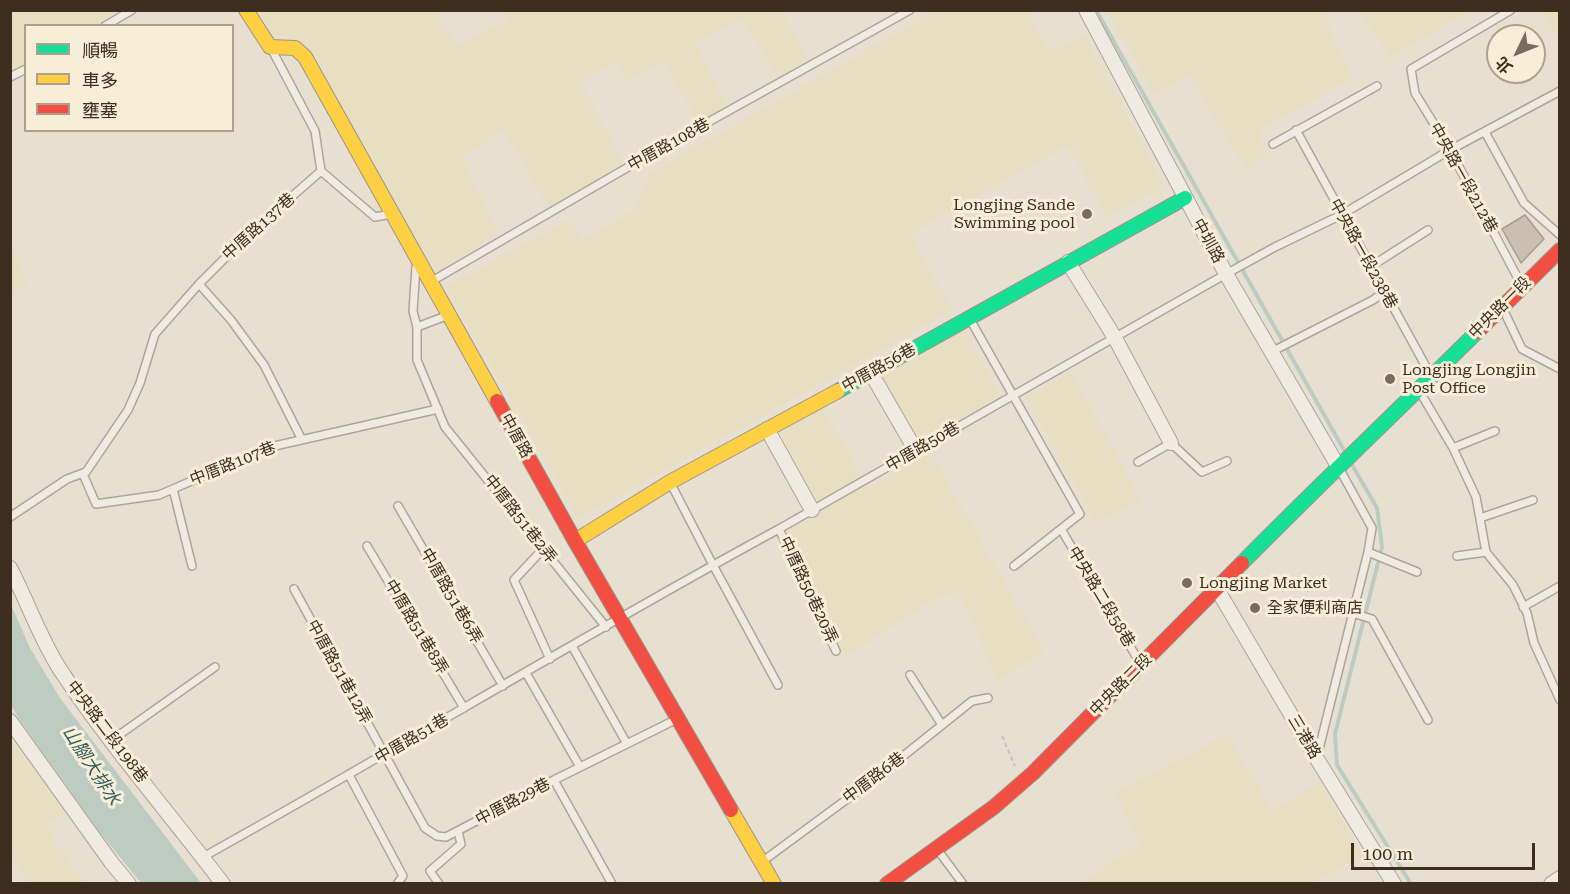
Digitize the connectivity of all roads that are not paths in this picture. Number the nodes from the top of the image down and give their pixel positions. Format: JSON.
{"nodes":[{"id":1,"x":132,"y":10,"type":"edge"},
{"id":2,"x":246,"y":10,"type":"edge"},
{"id":3,"x":910,"y":10,"type":"edge"},
{"id":4,"x":1086,"y":10,"type":"edge"},
{"id":5,"x":1511,"y":10,"type":"edge"},
{"id":6,"x":108,"y":24,"type":"edge"},
{"id":7,"x":270,"y":47,"type":"junction"},
{"id":8,"x":24,"y":70,"type":"edge"},
{"id":9,"x":10,"y":77,"type":"edge"},
{"id":10,"x":1377,"y":86,"type":"dead end"},
{"id":11,"x":1560,"y":91,"type":"edge"},
{"id":12,"x":1296,"y":130,"type":"junction"},
{"id":13,"x":1485,"y":132,"type":"junction"},
{"id":14,"x":1273,"y":144,"type":"dead end"},
{"id":15,"x":1450,"y":150,"type":"junction"},
{"id":16,"x":321,"y":171,"type":"junction"},
{"id":17,"x":1185,"y":198,"type":"junction"},
{"id":18,"x":394,"y":213,"type":"junction"},
{"id":19,"x":1341,"y":215,"type":"junction"},
{"id":20,"x":1428,"y":230,"type":"dead end"},
{"id":21,"x":1560,"y":235,"type":"edge"},
{"id":22,"x":1560,"y":250,"type":"edge"},
{"id":23,"x":416,"y":255,"type":"junction"},
{"id":24,"x":1068,"y":261,"type":"junction"},
{"id":25,"x":1370,"y":267,"type":"junction"},
{"id":26,"x":1226,"y":274,"type":"junction"},
{"id":27,"x":430,"y":282,"type":"junction"},
{"id":28,"x":199,"y":284,"type":"junction"},
{"id":29,"x":1522,"y":285,"type":"junction"},
{"id":30,"x":1384,"y":292,"type":"junction"},
{"id":31,"x":1502,"y":307,"type":"junction"},
{"id":32,"x":448,"y":315,"type":"junction"},
{"id":33,"x":969,"y":317,"type":"junction"},
{"id":34,"x":417,"y":327,"type":"junction"},
{"id":35,"x":1115,"y":338,"type":"junction"},
{"id":36,"x":1271,"y":352,"type":"junction"},
{"id":37,"x":1560,"y":369,"type":"edge"},
{"id":38,"x":871,"y":374,"type":"junction"},
{"id":39,"x":1432,"y":376,"type":"junction"},
{"id":40,"x":1419,"y":389,"type":"junction"},
{"id":41,"x":1012,"y":396,"type":"junction"},
{"id":42,"x":438,"y":410,"type":"junction"},
{"id":43,"x":767,"y":429,"type":"junction"},
{"id":44,"x":1495,"y":431,"type":"dead end"},
{"id":45,"x":302,"y":440,"type":"junction"},
{"id":46,"x":1171,"y":443,"type":"junction"},
{"id":47,"x":1453,"y":448,"type":"junction"},
{"id":48,"x":916,"y":451,"type":"junction"},
{"id":49,"x":1227,"y":461,"type":"dead end"},
{"id":50,"x":1138,"y":462,"type":"dead end"},
{"id":51,"x":1338,"y":466,"type":"junction"},
{"id":52,"x":83,"y":474,"type":"junction"},
{"id":53,"x":670,"y":482,"type":"junction"},
{"id":54,"x":173,"y":489,"type":"junction"},
{"id":55,"x":1533,"y":500,"type":"dead end"},
{"id":56,"x":398,"y":506,"type":"dead end"},
{"id":57,"x":812,"y":510,"type":"junction"},
{"id":58,"x":10,"y":517,"type":"edge"},
{"id":59,"x":1480,"y":518,"type":"junction"},
{"id":60,"x":779,"y":529,"type":"junction"},
{"id":61,"x":1061,"y":530,"type":"junction"},
{"id":62,"x":575,"y":541,"type":"junction"},
{"id":63,"x":367,"y":546,"type":"dead end"},
{"id":64,"x":543,"y":549,"type":"junction"},
{"id":65,"x":1368,"y":552,"type":"junction"},
{"id":66,"x":1486,"y":552,"type":"junction"},
{"id":67,"x":1457,"y":556,"type":"dead end"},
{"id":68,"x":712,"y":565,"type":"junction"},
{"id":69,"x":192,"y":566,"type":"dead end"},
{"id":70,"x":1014,"y":566,"type":"dead end"},
{"id":71,"x":10,"y":568,"type":"edge"},
{"id":72,"x":1417,"y":572,"type":"dead end"},
{"id":73,"x":1560,"y":586,"type":"edge"},
{"id":74,"x":294,"y":589,"type":"dead end"},
{"id":75,"x":1216,"y":590,"type":"junction"},
{"id":76,"x":1524,"y":607,"type":"junction"},
{"id":77,"x":1352,"y":613,"type":"junction"},
{"id":78,"x":620,"y":618,"type":"junction"},
{"id":79,"x":606,"y":627,"type":"junction"},
{"id":80,"x":572,"y":646,"type":"junction"},
{"id":81,"x":836,"y":651,"type":"dead end"},
{"id":82,"x":550,"y":659,"type":"junction"},
{"id":83,"x":1141,"y":665,"type":"junction"},
{"id":84,"x":215,"y":667,"type":"dead end"},
{"id":85,"x":526,"y":673,"type":"junction"},
{"id":86,"x":910,"y":675,"type":"dead end"},
{"id":87,"x":778,"y":685,"type":"dead end"},
{"id":88,"x":503,"y":686,"type":"junction"},
{"id":89,"x":988,"y":698,"type":"dead end"},
{"id":90,"x":1560,"y":700,"type":"edge"},
{"id":91,"x":464,"y":708,"type":"junction"},
{"id":92,"x":677,"y":719,"type":"junction"},
{"id":93,"x":1428,"y":720,"type":"dead end"},
{"id":94,"x":10,"y":721,"type":"edge"},
{"id":95,"x":942,"y":725,"type":"junction"},
{"id":96,"x":112,"y":740,"type":"junction"},
{"id":97,"x":627,"y":744,"type":"junction"},
{"id":98,"x":385,"y":754,"type":"junction"},
{"id":99,"x":1317,"y":759,"type":"junction"},
{"id":100,"x":580,"y":767,"type":"junction"},
{"id":101,"x":349,"y":775,"type":"junction"},
{"id":102,"x":554,"y":780,"type":"junction"},
{"id":103,"x":458,"y":831,"type":"junction"},
{"id":104,"x":937,"y":849,"type":"junction"},
{"id":105,"x":203,"y":857,"type":"junction"},
{"id":106,"x":761,"y":862,"type":"junction"},
{"id":107,"x":1560,"y":878,"type":"edge"},
{"id":108,"x":129,"y":884,"type":"edge"},
{"id":109,"x":223,"y":884,"type":"edge"},
{"id":110,"x":397,"y":884,"type":"edge"},
{"id":111,"x":439,"y":884,"type":"edge"},
{"id":112,"x":612,"y":884,"type":"edge"},
{"id":113,"x":774,"y":884,"type":"edge"},
{"id":114,"x":887,"y":884,"type":"edge"},
{"id":115,"x":963,"y":884,"type":"edge"},
{"id":116,"x":1394,"y":884,"type":"edge"},
{"id":117,"x":1551,"y":884,"type":"edge"}],
"edges":[{"from":1,"to":6,"type":"lane"},
{"from":2,"to":7,"type":"street"},
{"from":3,"to":27,"type":"lane","name":"中厝路108巷"},
{"from":4,"to":17,"type":"street","name":"中圳路"},
{"from":5,"to":15,"type":"lane","name":"中央路一段212巷"},
{"from":7,"to":16,"type":"lane"},
{"from":7,"to":18,"type":"street","name":"中厝路"},
{"from":8,"to":9,"type":"lane"},
{"from":10,"to":12,"type":"lane"},
{"from":11,"to":13,"type":"lane","name":"中厝路50巷"},
{"from":12,"to":14,"type":"lane"},
{"from":12,"to":19,"type":"lane","name":"中央路一段238巷"},
{"from":13,"to":15,"type":"lane","name":"中厝路50巷"},
{"from":13,"to":21,"type":"lane"},
{"from":15,"to":19,"type":"lane","name":"中厝路50巷"},
{"from":15,"to":29,"type":"lane","name":"中央路一段212巷"},
{"from":16,"to":18,"type":"lane"},
{"from":16,"to":28,"type":"lane","name":"中厝路137巷"},
{"from":17,"to":24,"type":"street","name":"中厝路56巷"},
{"from":17,"to":26,"type":"street","name":"中圳路"},
{"from":18,"to":23,"type":"street","name":"中厝路"},
{"from":19,"to":25,"type":"lane","name":"中央路一段238巷"},
{"from":19,"to":26,"type":"lane","name":"中厝路50巷"},
{"from":20,"to":25,"type":"lane"},
{"from":22,"to":29,"type":"street","name":"中央路一段"},
{"from":23,"to":27,"type":"street","name":"中厝路"},
{"from":23,"to":34,"type":"lane","name":"中厝路51巷2弄"},
{"from":24,"to":33,"type":"street","name":"中厝路56巷"},
{"from":24,"to":35,"type":"street"},
{"from":25,"to":30,"type":"lane","name":"中央路一段238巷"},
{"from":26,"to":35,"type":"lane","name":"中厝路50巷"},
{"from":26,"to":36,"type":"street","name":"中圳路"},
{"from":27,"to":32,"type":"street","name":"中厝路"},
{"from":28,"to":45,"type":"lane"},
{"from":28,"to":52,"type":"lane","name":"中厝路137巷"},
{"from":29,"to":31,"type":"street","name":"中央路一段"},
{"from":30,"to":36,"type":"lane"},
{"from":30,"to":39,"type":"lane","name":"中央路一段238巷"},
{"from":31,"to":37,"type":"lane"},
{"from":31,"to":39,"type":"street","name":"中央路一段"},
{"from":32,"to":34,"type":"lane"},
{"from":32,"to":62,"type":"street","name":"中厝路"},
{"from":33,"to":38,"type":"street","name":"中厝路56巷"},
{"from":33,"to":41,"type":"lane"},
{"from":34,"to":42,"type":"lane","name":"中厝路51巷2弄"},
{"from":35,"to":41,"type":"lane","name":"中厝路50巷"},
{"from":35,"to":46,"type":"street"},
{"from":36,"to":51,"type":"street","name":"中圳路"},
{"from":38,"to":43,"type":"street","name":"中厝路56巷"},
{"from":38,"to":48,"type":"street"},
{"from":39,"to":40,"type":"street","name":"中央路一段"},
{"from":40,"to":47,"type":"lane"},
{"from":40,"to":51,"type":"street","name":"中央路一段"},
{"from":41,"to":48,"type":"lane","name":"中厝路50巷"},
{"from":41,"to":61,"type":"lane"},
{"from":42,"to":45,"type":"lane","name":"中厝路107巷"},
{"from":42,"to":64,"type":"lane","name":"中厝路51巷2弄"},
{"from":43,"to":53,"type":"street","name":"中厝路56巷"},
{"from":43,"to":57,"type":"street"},
{"from":44,"to":47,"type":"lane"},
{"from":45,"to":54,"type":"lane","name":"中厝路107巷"},
{"from":46,"to":49,"type":"lane"},
{"from":46,"to":50,"type":"lane"},
{"from":47,"to":59,"type":"lane"},
{"from":48,"to":57,"type":"lane","name":"中厝路50巷"},
{"from":51,"to":65,"type":"lane"},
{"from":51,"to":75,"type":"street","name":"中央路二段"},
{"from":52,"to":54,"type":"lane","name":"中厝路107巷"},
{"from":52,"to":58,"type":"lane"},
{"from":53,"to":62,"type":"street","name":"中厝路56巷"},
{"from":53,"to":68,"type":"lane"},
{"from":54,"to":69,"type":"lane"},
{"from":55,"to":59,"type":"lane"},
{"from":56,"to":88,"type":"lane","name":"中厝路51巷6弄"},
{"from":57,"to":60,"type":"lane","name":"中厝路50巷"},
{"from":59,"to":66,"type":"lane"},
{"from":60,"to":68,"type":"lane","name":"中厝路50巷"},
{"from":60,"to":81,"type":"lane","name":"中厝路50巷20弄"},
{"from":61,"to":70,"type":"lane"},
{"from":61,"to":83,"type":"lane","name":"中央路二段58巷"},
{"from":62,"to":78,"type":"street","name":"中厝路"},
{"from":63,"to":91,"type":"lane","name":"中厝路51巷8弄"},
{"from":64,"to":79,"type":"lane","name":"中厝路51巷2弄"},
{"from":64,"to":82,"type":"lane"},
{"from":65,"to":72,"type":"lane"},
{"from":65,"to":77,"type":"lane"},
{"from":66,"to":67,"type":"lane"},
{"from":66,"to":76,"type":"lane"},
{"from":68,"to":78,"type":"lane","name":"中厝路50巷"},
{"from":68,"to":87,"type":"lane"},
{"from":71,"to":96,"type":"street","name":"中央路二段198巷"},
{"from":73,"to":76,"type":"lane"},
{"from":74,"to":98,"type":"lane","name":"中厝路51巷12弄"},
{"from":75,"to":83,"type":"street","name":"中央路二段"},
{"from":75,"to":99,"type":"street","name":"三港路"},
{"from":76,"to":90,"type":"lane"},
{"from":77,"to":93,"type":"lane"},
{"from":77,"to":99,"type":"lane"},
{"from":78,"to":79,"type":"lane","name":"中厝路51巷"},
{"from":78,"to":92,"type":"street","name":"中厝路"},
{"from":79,"to":80,"type":"lane","name":"中厝路51巷"},
{"from":80,"to":82,"type":"lane","name":"中厝路51巷"},
{"from":80,"to":97,"type":"lane"},
{"from":82,"to":85,"type":"lane","name":"中厝路51巷"},
{"from":83,"to":104,"type":"street","name":"中央路二段"},
{"from":84,"to":96,"type":"lane"},
{"from":85,"to":88,"type":"lane","name":"中厝路51巷"},
{"from":85,"to":100,"type":"lane"},
{"from":86,"to":95,"type":"lane"},
{"from":88,"to":91,"type":"lane","name":"中厝路51巷"},
{"from":89,"to":95,"type":"lane","name":"中厝路6巷"},
{"from":91,"to":98,"type":"lane","name":"中厝路51巷"},
{"from":92,"to":97,"type":"lane","name":"中厝路29巷"},
{"from":92,"to":106,"type":"street","name":"中厝路"},
{"from":94,"to":108,"type":"street"},
{"from":95,"to":106,"type":"lane","name":"中厝路6巷"},
{"from":96,"to":105,"type":"street","name":"中央路二段198巷"},
{"from":97,"to":100,"type":"lane","name":"中厝路29巷"},
{"from":98,"to":101,"type":"lane","name":"中厝路51巷"},
{"from":98,"to":103,"type":"lane","name":"中厝路29巷"},
{"from":99,"to":116,"type":"street","name":"三港路"},
{"from":100,"to":102,"type":"lane","name":"中厝路29巷"},
{"from":101,"to":105,"type":"lane","name":"中厝路51巷"},
{"from":101,"to":110,"type":"lane"},
{"from":102,"to":103,"type":"lane","name":"中厝路29巷"},
{"from":102,"to":112,"type":"lane"},
{"from":103,"to":111,"type":"lane"},
{"from":104,"to":114,"type":"street","name":"中央路二段"},
{"from":104,"to":115,"type":"lane"},
{"from":105,"to":109,"type":"street","name":"中央路二段198巷"},
{"from":106,"to":113,"type":"street","name":"中厝路"},
{"from":107,"to":117,"type":"street"}]}
